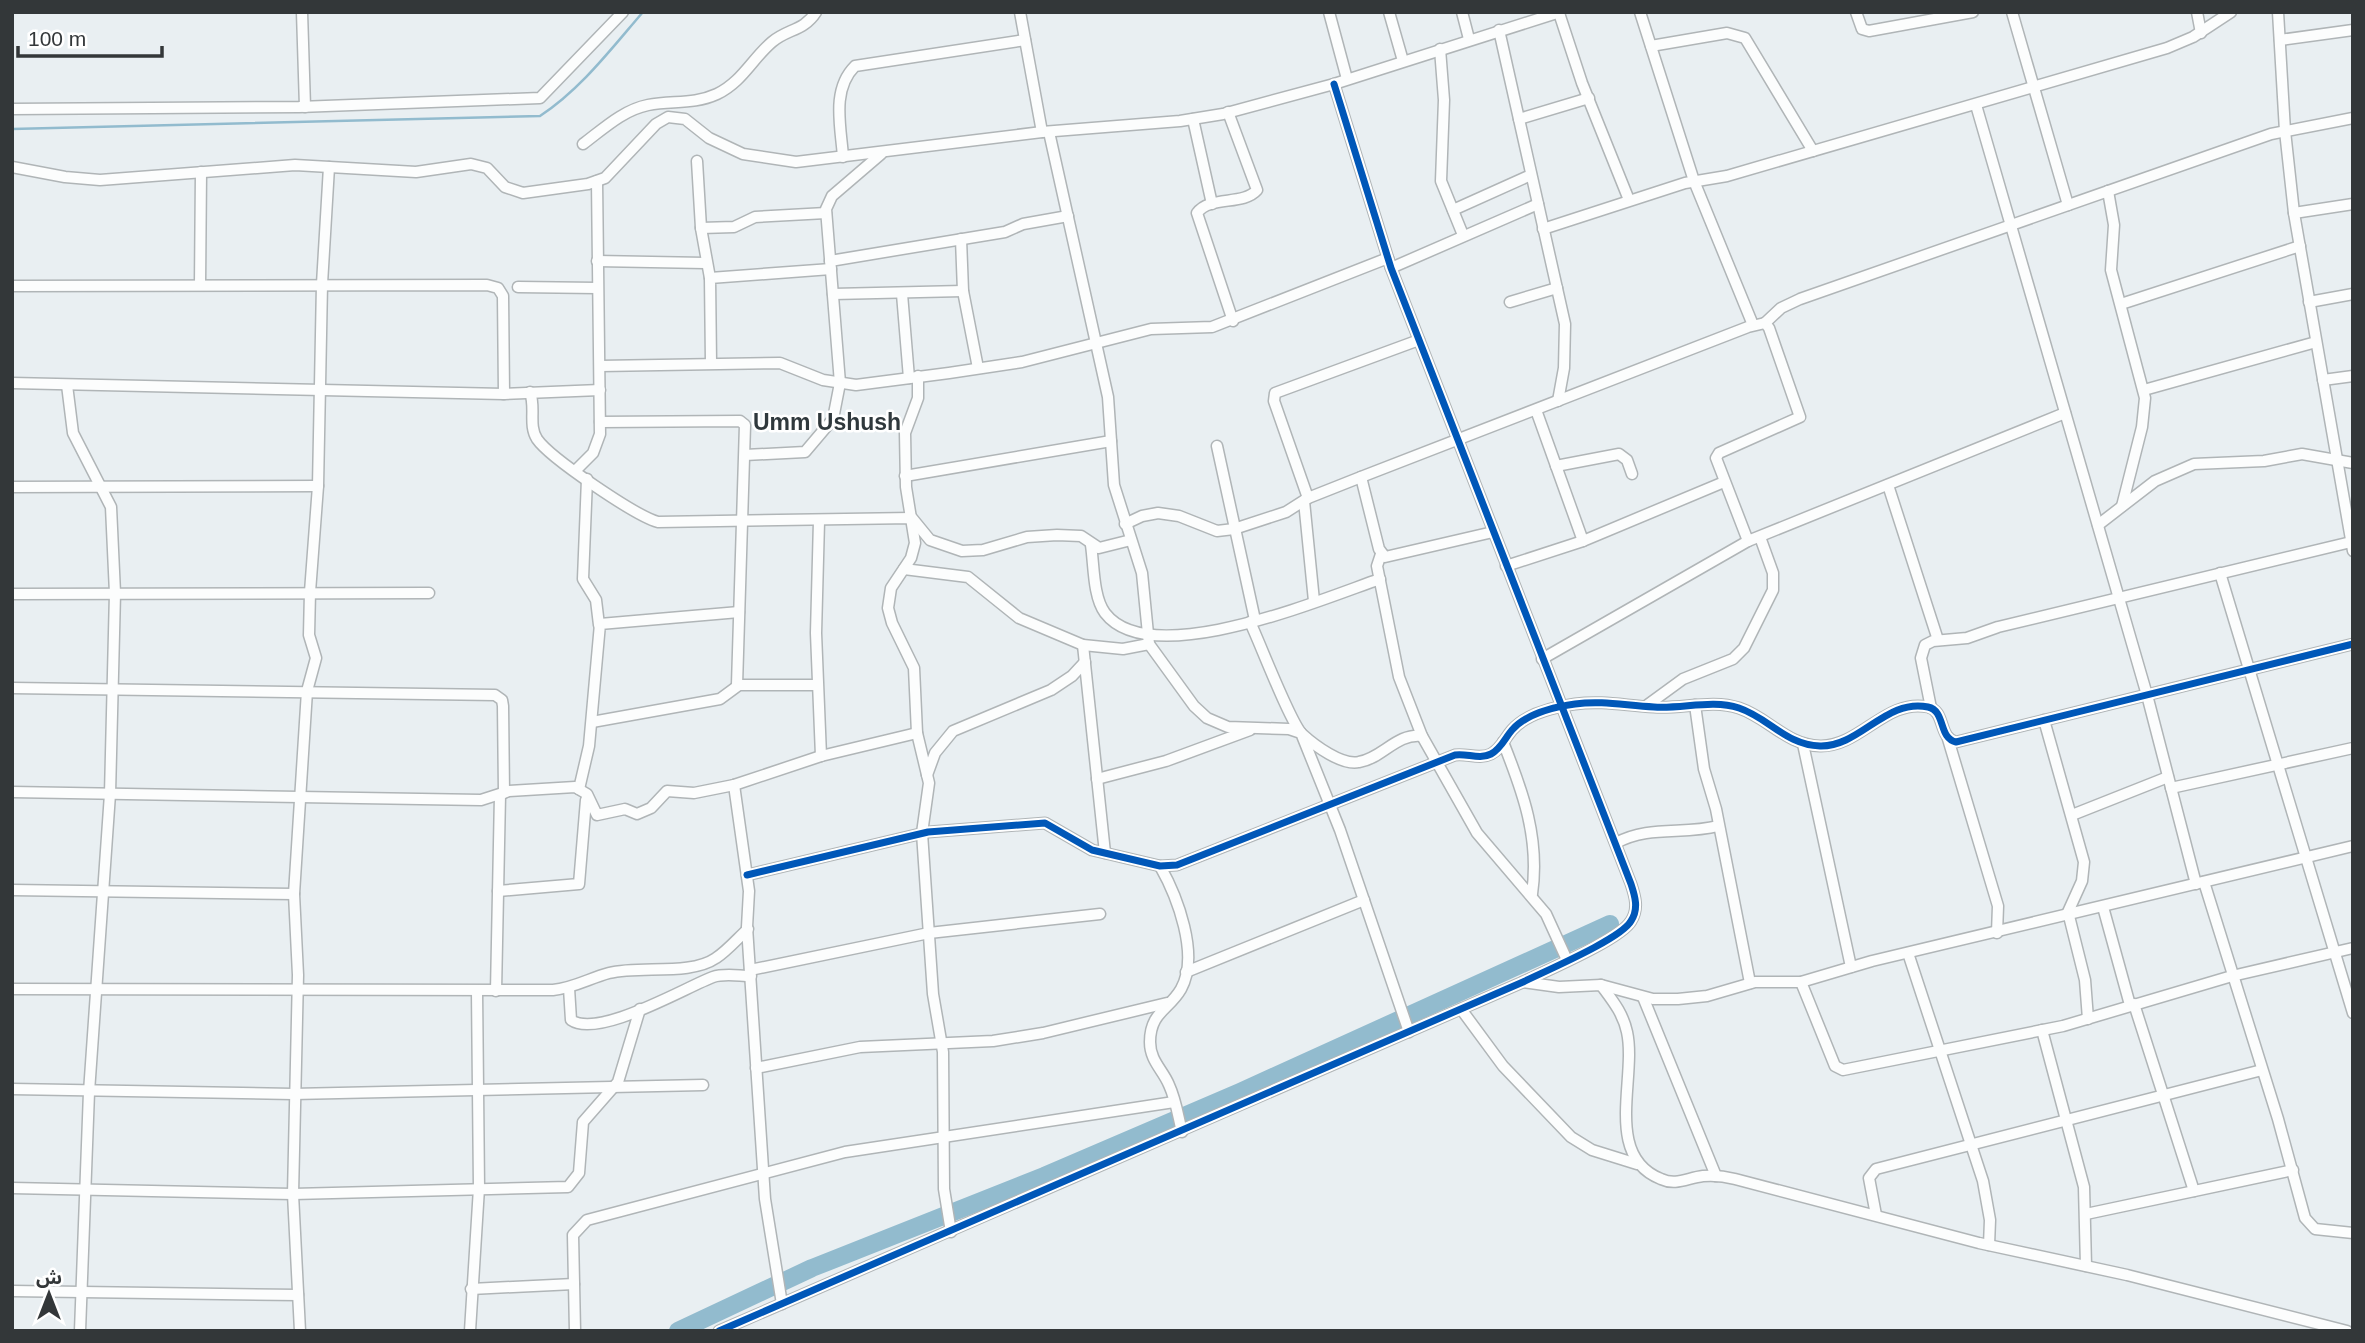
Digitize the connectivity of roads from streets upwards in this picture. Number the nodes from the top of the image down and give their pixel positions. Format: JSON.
{"nodes":[{"id":1,"x":302,"y":12,"type":"edge"},
{"id":2,"x":623,"y":12,"type":"edge"},
{"id":3,"x":816,"y":12,"type":"edge"},
{"id":4,"x":1020,"y":12,"type":"edge"},
{"id":5,"x":1329,"y":12,"type":"edge"},
{"id":6,"x":1389,"y":12,"type":"edge"},
{"id":7,"x":1462,"y":12,"type":"edge"},
{"id":8,"x":1560,"y":12,"type":"edge"},
{"id":9,"x":1640,"y":12,"type":"edge"},
{"id":10,"x":1856,"y":12,"type":"edge"},
{"id":11,"x":1973,"y":12,"type":"edge"},
{"id":12,"x":2012,"y":12,"type":"edge"},
{"id":13,"x":2197,"y":12,"type":"edge"},
{"id":14,"x":2231,"y":12,"type":"edge"},
{"id":15,"x":2278,"y":12,"type":"edge"},
{"id":16,"x":1527,"y":17,"type":"edge"},
{"id":17,"x":1499,"y":30,"type":"junction"},
{"id":18,"x":2353,"y":30,"type":"edge"},
{"id":19,"x":2201,"y":33,"type":"junction"},
{"id":20,"x":1469,"y":39,"type":"junction"},
{"id":21,"x":1025,"y":40,"type":"junction"},
{"id":22,"x":2280,"y":40,"type":"junction"},
{"id":23,"x":1651,"y":46,"type":"junction"},
{"id":24,"x":1440,"y":49,"type":"junction"},
{"id":25,"x":1403,"y":61,"type":"junction"},
{"id":26,"x":1347,"y":79,"type":"junction"},
{"id":27,"x":1334,"y":84,"type":"junction"},
{"id":28,"x":2034,"y":86,"type":"junction"},
{"id":29,"x":1589,"y":99,"type":"junction"},
{"id":30,"x":678,"y":105,"type":"junction"},
{"id":31,"x":1976,"y":105,"type":"junction"},
{"id":32,"x":305,"y":107,"type":"junction"},
{"id":33,"x":12,"y":109,"type":"edge"},
{"id":34,"x":1228,"y":112,"type":"junction"},
{"id":35,"x":677,"y":117,"type":"junction"},
{"id":36,"x":2353,"y":118,"type":"edge"},
{"id":37,"x":1193,"y":119,"type":"junction"},
{"id":38,"x":1519,"y":119,"type":"junction"},
{"id":39,"x":2285,"y":131,"type":"junction"},
{"id":40,"x":1046,"y":132,"type":"junction"},
{"id":41,"x":583,"y":144,"type":"dead end"},
{"id":42,"x":1813,"y":151,"type":"junction"},
{"id":43,"x":882,"y":153,"type":"junction"},
{"id":44,"x":843,"y":157,"type":"junction"},
{"id":45,"x":697,"y":161,"type":"dead end"},
{"id":46,"x":12,"y":167,"type":"edge"},
{"id":47,"x":329,"y":167,"type":"junction"},
{"id":48,"x":201,"y":173,"type":"junction"},
{"id":49,"x":1531,"y":175,"type":"junction"},
{"id":50,"x":597,"y":181,"type":"junction"},
{"id":51,"x":1694,"y":181,"type":"junction"},
{"id":52,"x":2108,"y":191,"type":"junction"},
{"id":53,"x":1629,"y":200,"type":"junction"},
{"id":54,"x":1212,"y":204,"type":"junction"},
{"id":55,"x":1538,"y":204,"type":"junction"},
{"id":56,"x":2353,"y":204,"type":"edge"},
{"id":57,"x":2068,"y":205,"type":"junction"},
{"id":58,"x":1453,"y":211,"type":"junction"},
{"id":59,"x":826,"y":213,"type":"junction"},
{"id":60,"x":2294,"y":214,"type":"junction"},
{"id":61,"x":1068,"y":216,"type":"junction"},
{"id":62,"x":2011,"y":225,"type":"junction"},
{"id":63,"x":701,"y":228,"type":"junction"},
{"id":64,"x":1543,"y":229,"type":"junction"},
{"id":65,"x":1463,"y":234,"type":"junction"},
{"id":66,"x":961,"y":239,"type":"junction"},
{"id":67,"x":2300,"y":246,"type":"junction"},
{"id":68,"x":597,"y":261,"type":"junction"},
{"id":69,"x":705,"y":263,"type":"junction"},
{"id":70,"x":1390,"y":263,"type":"junction"},
{"id":71,"x":831,"y":265,"type":"junction"},
{"id":72,"x":710,"y":278,"type":"junction"},
{"id":73,"x":322,"y":284,"type":"junction"},
{"id":74,"x":200,"y":285,"type":"junction"},
{"id":75,"x":12,"y":286,"type":"edge"},
{"id":76,"x":519,"y":287,"type":"dead end"},
{"id":77,"x":597,"y":288,"type":"junction"},
{"id":78,"x":1557,"y":288,"type":"junction"},
{"id":79,"x":963,"y":292,"type":"junction"},
{"id":80,"x":902,"y":294,"type":"junction"},
{"id":81,"x":2353,"y":294,"type":"edge"},
{"id":82,"x":833,"y":295,"type":"junction"},
{"id":83,"x":1510,"y":302,"type":"dead end"},
{"id":84,"x":2309,"y":302,"type":"junction"},
{"id":85,"x":2120,"y":304,"type":"junction"},
{"id":86,"x":1233,"y":321,"type":"junction"},
{"id":87,"x":1765,"y":323,"type":"junction"},
{"id":88,"x":1753,"y":325,"type":"junction"},
{"id":89,"x":1419,"y":340,"type":"junction"},
{"id":90,"x":2316,"y":342,"type":"junction"},
{"id":91,"x":1094,"y":343,"type":"junction"},
{"id":92,"x":711,"y":363,"type":"junction"},
{"id":93,"x":600,"y":366,"type":"junction"},
{"id":94,"x":978,"y":368,"type":"junction"},
{"id":95,"x":2353,"y":376,"type":"edge"},
{"id":96,"x":914,"y":377,"type":"junction"},
{"id":97,"x":2323,"y":380,"type":"junction"},
{"id":98,"x":12,"y":383,"type":"edge"},
{"id":99,"x":840,"y":383,"type":"junction"},
{"id":100,"x":67,"y":385,"type":"junction"},
{"id":101,"x":321,"y":390,"type":"junction"},
{"id":102,"x":600,"y":390,"type":"junction"},
{"id":103,"x":2144,"y":390,"type":"junction"},
{"id":104,"x":530,"y":392,"type":"junction"},
{"id":105,"x":504,"y":394,"type":"junction"},
{"id":106,"x":1558,"y":401,"type":"junction"},
{"id":107,"x":1536,"y":410,"type":"junction"},
{"id":108,"x":2065,"y":413,"type":"junction"},
{"id":109,"x":600,"y":422,"type":"junction"},
{"id":110,"x":1457,"y":439,"type":"junction"},
{"id":111,"x":1111,"y":442,"type":"junction"},
{"id":112,"x":1217,"y":446,"type":"dead end"},
{"id":113,"x":745,"y":455,"type":"junction"},
{"id":114,"x":2337,"y":461,"type":"junction"},
{"id":115,"x":2353,"y":463,"type":"edge"},
{"id":116,"x":1556,"y":466,"type":"junction"},
{"id":117,"x":576,"y":470,"type":"junction"},
{"id":118,"x":1632,"y":474,"type":"dead end"},
{"id":119,"x":905,"y":475,"type":"junction"},
{"id":120,"x":1361,"y":477,"type":"junction"},
{"id":121,"x":587,"y":479,"type":"junction"},
{"id":122,"x":1724,"y":482,"type":"junction"},
{"id":123,"x":1888,"y":485,"type":"junction"},
{"id":124,"x":318,"y":486,"type":"junction"},
{"id":125,"x":12,"y":487,"type":"edge"},
{"id":126,"x":101,"y":489,"type":"junction"},
{"id":127,"x":1306,"y":500,"type":"junction"},
{"id":128,"x":2122,"y":506,"type":"junction"},
{"id":129,"x":912,"y":518,"type":"junction"},
{"id":130,"x":819,"y":521,"type":"junction"},
{"id":131,"x":741,"y":522,"type":"junction"},
{"id":132,"x":1125,"y":524,"type":"junction"},
{"id":133,"x":2098,"y":525,"type":"junction"},
{"id":134,"x":1234,"y":530,"type":"junction"},
{"id":135,"x":1493,"y":533,"type":"junction"},
{"id":136,"x":1760,"y":537,"type":"junction"},
{"id":137,"x":1131,"y":540,"type":"junction"},
{"id":138,"x":1583,"y":541,"type":"junction"},
{"id":139,"x":1748,"y":541,"type":"junction"},
{"id":140,"x":1091,"y":545,"type":"junction"},
{"id":141,"x":2352,"y":547,"type":"edge"},
{"id":142,"x":1381,"y":554,"type":"junction"},
{"id":143,"x":1506,"y":566,"type":"junction"},
{"id":144,"x":904,"y":569,"type":"junction"},
{"id":145,"x":2220,"y":573,"type":"junction"},
{"id":146,"x":1380,"y":579,"type":"junction"},
{"id":147,"x":310,"y":592,"type":"junction"},
{"id":148,"x":115,"y":593,"type":"junction"},
{"id":149,"x":429,"y":593,"type":"dead end"},
{"id":150,"x":12,"y":594,"type":"edge"},
{"id":151,"x":2118,"y":597,"type":"junction"},
{"id":152,"x":1314,"y":601,"type":"junction"},
{"id":153,"x":739,"y":612,"type":"junction"},
{"id":154,"x":1253,"y":621,"type":"junction"},
{"id":155,"x":599,"y":625,"type":"junction"},
{"id":156,"x":1148,"y":640,"type":"junction"},
{"id":157,"x":1938,"y":640,"type":"junction"},
{"id":158,"x":2353,"y":644,"type":"edge"},
{"id":159,"x":1083,"y":645,"type":"junction"},
{"id":160,"x":1542,"y":659,"type":"junction"},
{"id":161,"x":1085,"y":662,"type":"junction"},
{"id":162,"x":2250,"y":669,"type":"junction"},
{"id":163,"x":737,"y":685,"type":"junction"},
{"id":164,"x":817,"y":685,"type":"junction"},
{"id":165,"x":12,"y":688,"type":"edge"},
{"id":166,"x":111,"y":691,"type":"junction"},
{"id":167,"x":307,"y":691,"type":"junction"},
{"id":168,"x":2147,"y":695,"type":"junction"},
{"id":169,"x":1695,"y":705,"type":"junction"},
{"id":170,"x":1561,"y":706,"type":"junction"},
{"id":171,"x":1646,"y":706,"type":"junction"},
{"id":172,"x":1931,"y":708,"type":"junction"},
{"id":173,"x":2044,"y":720,"type":"junction"},
{"id":174,"x":592,"y":722,"type":"junction"},
{"id":175,"x":1254,"y":728,"type":"junction"},
{"id":176,"x":917,"y":733,"type":"junction"},
{"id":177,"x":1301,"y":733,"type":"junction"},
{"id":178,"x":1422,"y":736,"type":"junction"},
{"id":179,"x":1948,"y":738,"type":"junction"},
{"id":180,"x":1503,"y":742,"type":"junction"},
{"id":181,"x":1803,"y":744,"type":"junction"},
{"id":182,"x":2353,"y":748,"type":"edge"},
{"id":183,"x":821,"y":756,"type":"junction"},
{"id":184,"x":1439,"y":762,"type":"junction"},
{"id":185,"x":2277,"y":764,"type":"junction"},
{"id":186,"x":927,"y":775,"type":"junction"},
{"id":187,"x":1097,"y":779,"type":"junction"},
{"id":188,"x":2169,"y":783,"type":"junction"},
{"id":189,"x":734,"y":785,"type":"junction"},
{"id":190,"x":583,"y":791,"type":"junction"},
{"id":191,"x":12,"y":792,"type":"edge"},
{"id":192,"x":110,"y":794,"type":"junction"},
{"id":193,"x":502,"y":794,"type":"junction"},
{"id":194,"x":299,"y":796,"type":"junction"},
{"id":195,"x":1330,"y":804,"type":"junction"},
{"id":196,"x":2072,"y":815,"type":"junction"},
{"id":197,"x":1718,"y":826,"type":"junction"},
{"id":198,"x":922,"y":833,"type":"junction"},
{"id":199,"x":1616,"y":843,"type":"junction"},
{"id":200,"x":2353,"y":846,"type":"edge"},
{"id":201,"x":1105,"y":853,"type":"junction"},
{"id":202,"x":2305,"y":857,"type":"junction"},
{"id":203,"x":1160,"y":866,"type":"junction"},
{"id":204,"x":747,"y":875,"type":"junction"},
{"id":205,"x":2200,"y":883,"type":"junction"},
{"id":206,"x":12,"y":890,"type":"edge"},
{"id":207,"x":105,"y":891,"type":"junction"},
{"id":208,"x":498,"y":891,"type":"junction"},
{"id":209,"x":294,"y":894,"type":"junction"},
{"id":210,"x":1532,"y":894,"type":"junction"},
{"id":211,"x":1364,"y":900,"type":"junction"},
{"id":212,"x":2103,"y":907,"type":"junction"},
{"id":213,"x":1100,"y":914,"type":"dead end"},
{"id":214,"x":2068,"y":916,"type":"junction"},
{"id":215,"x":748,"y":929,"type":"junction"},
{"id":216,"x":929,"y":933,"type":"junction"},
{"id":217,"x":1997,"y":933,"type":"junction"},
{"id":218,"x":2353,"y":948,"type":"edge"},
{"id":219,"x":2334,"y":952,"type":"junction"},
{"id":220,"x":1908,"y":953,"type":"junction"},
{"id":221,"x":1567,"y":960,"type":"junction"},
{"id":222,"x":1851,"y":967,"type":"junction"},
{"id":223,"x":1186,"y":972,"type":"junction"},
{"id":224,"x":750,"y":973,"type":"junction"},
{"id":225,"x":2232,"y":976,"type":"junction"},
{"id":226,"x":1523,"y":982,"type":"junction"},
{"id":227,"x":1801,"y":982,"type":"junction"},
{"id":228,"x":1750,"y":983,"type":"junction"},
{"id":229,"x":1601,"y":985,"type":"junction"},
{"id":230,"x":569,"y":988,"type":"junction"},
{"id":231,"x":12,"y":989,"type":"edge"},
{"id":232,"x":95,"y":989,"type":"junction"},
{"id":233,"x":297,"y":991,"type":"junction"},
{"id":234,"x":477,"y":991,"type":"junction"},
{"id":235,"x":496,"y":991,"type":"junction"},
{"id":236,"x":1643,"y":997,"type":"junction"},
{"id":237,"x":1167,"y":1003,"type":"junction"},
{"id":238,"x":2132,"y":1004,"type":"junction"},
{"id":239,"x":640,"y":1009,"type":"junction"},
{"id":240,"x":1461,"y":1009,"type":"junction"},
{"id":241,"x":2353,"y":1013,"type":"edge"},
{"id":242,"x":2088,"y":1019,"type":"junction"},
{"id":243,"x":2042,"y":1030,"type":"junction"},
{"id":244,"x":1409,"y":1032,"type":"junction"},
{"id":245,"x":942,"y":1041,"type":"junction"},
{"id":246,"x":1940,"y":1051,"type":"junction"},
{"id":247,"x":756,"y":1068,"type":"junction"},
{"id":248,"x":2262,"y":1070,"type":"junction"},
{"id":249,"x":703,"y":1085,"type":"dead end"},
{"id":250,"x":615,"y":1087,"type":"junction"},
{"id":251,"x":12,"y":1089,"type":"edge"},
{"id":252,"x":89,"y":1092,"type":"junction"},
{"id":253,"x":476,"y":1092,"type":"junction"},
{"id":254,"x":293,"y":1094,"type":"junction"},
{"id":255,"x":2163,"y":1096,"type":"junction"},
{"id":256,"x":1174,"y":1102,"type":"junction"},
{"id":257,"x":2067,"y":1121,"type":"junction"},
{"id":258,"x":1182,"y":1132,"type":"junction"},
{"id":259,"x":944,"y":1135,"type":"junction"},
{"id":260,"x":1971,"y":1146,"type":"junction"},
{"id":261,"x":1637,"y":1164,"type":"junction"},
{"id":262,"x":2293,"y":1170,"type":"junction"},
{"id":263,"x":763,"y":1173,"type":"junction"},
{"id":264,"x":1716,"y":1176,"type":"junction"},
{"id":265,"x":12,"y":1188,"type":"edge"},
{"id":266,"x":479,"y":1188,"type":"junction"},
{"id":267,"x":87,"y":1191,"type":"junction"},
{"id":268,"x":2194,"y":1191,"type":"junction"},
{"id":269,"x":293,"y":1194,"type":"junction"},
{"id":270,"x":2086,"y":1213,"type":"junction"},
{"id":271,"x":1877,"y":1215,"type":"junction"},
{"id":272,"x":951,"y":1232,"type":"junction"},
{"id":273,"x":2353,"y":1233,"type":"edge"},
{"id":274,"x":1989,"y":1245,"type":"junction"},
{"id":275,"x":2086,"y":1266,"type":"junction"},
{"id":276,"x":574,"y":1284,"type":"junction"},
{"id":277,"x":471,"y":1289,"type":"junction"},
{"id":278,"x":12,"y":1291,"type":"edge"},
{"id":279,"x":83,"y":1292,"type":"junction"},
{"id":280,"x":298,"y":1295,"type":"junction"},
{"id":281,"x":782,"y":1304,"type":"junction"},
{"id":282,"x":80,"y":1331,"type":"edge"},
{"id":283,"x":300,"y":1331,"type":"edge"},
{"id":284,"x":470,"y":1331,"type":"edge"},
{"id":285,"x":575,"y":1331,"type":"edge"},
{"id":286,"x":719,"y":1331,"type":"edge"},
{"id":287,"x":2347,"y":1331,"type":"edge"}],
"edges":[{"from":1,"to":32,"type":"street"},
{"from":2,"to":32,"type":"street"},
{"from":3,"to":30,"type":"street"},
{"from":4,"to":21,"type":"street"},
{"from":5,"to":26,"type":"street"},
{"from":6,"to":25,"type":"street"},
{"from":7,"to":20,"type":"street"},
{"from":8,"to":16,"type":"street"},
{"from":8,"to":29,"type":"street"},
{"from":9,"to":23,"type":"street"},
{"from":10,"to":11,"type":"street"},
{"from":12,"to":28,"type":"street"},
{"from":13,"to":19,"type":"street"},
{"from":14,"to":19,"type":"street"},
{"from":15,"to":22,"type":"street"},
{"from":16,"to":17,"type":"street"},
{"from":17,"to":20,"type":"street"},
{"from":17,"to":38,"type":"street"},
{"from":18,"to":22,"type":"street"},
{"from":19,"to":28,"type":"street"},
{"from":20,"to":24,"type":"street"},
{"from":21,"to":40,"type":"street"},
{"from":21,"to":44,"type":"street"},
{"from":22,"to":39,"type":"street"},
{"from":23,"to":42,"type":"street"},
{"from":23,"to":51,"type":"street"},
{"from":24,"to":25,"type":"street"},
{"from":24,"to":58,"type":"street"},
{"from":25,"to":26,"type":"street"},
{"from":26,"to":27,"type":"street"},
{"from":27,"to":34,"type":"street"},
{"from":27,"to":70,"type":"street"},
{"from":28,"to":31,"type":"street"},
{"from":28,"to":57,"type":"street"},
{"from":29,"to":38,"type":"street"},
{"from":29,"to":53,"type":"street"},
{"from":30,"to":35,"type":"street"},
{"from":30,"to":41,"type":"street"},
{"from":31,"to":42,"type":"street"},
{"from":31,"to":62,"type":"street"},
{"from":32,"to":33,"type":"street"},
{"from":34,"to":37,"type":"street"},
{"from":34,"to":54,"type":"street"},
{"from":35,"to":44,"type":"street"},
{"from":35,"to":50,"type":"street"},
{"from":36,"to":39,"type":"street"},
{"from":37,"to":40,"type":"street"},
{"from":37,"to":54,"type":"street"},
{"from":38,"to":49,"type":"street"},
{"from":39,"to":52,"type":"street"},
{"from":39,"to":60,"type":"street"},
{"from":40,"to":43,"type":"street"},
{"from":40,"to":61,"type":"street"},
{"from":42,"to":51,"type":"street"},
{"from":43,"to":44,"type":"street"},
{"from":43,"to":59,"type":"street"},
{"from":45,"to":63,"type":"street"},
{"from":46,"to":48,"type":"street"},
{"from":47,"to":48,"type":"street"},
{"from":47,"to":50,"type":"street"},
{"from":47,"to":73,"type":"street"},
{"from":48,"to":74,"type":"street"},
{"from":49,"to":55,"type":"street"},
{"from":49,"to":58,"type":"street"},
{"from":50,"to":68,"type":"street"},
{"from":51,"to":53,"type":"street"},
{"from":51,"to":88,"type":"street"},
{"from":52,"to":57,"type":"street"},
{"from":52,"to":85,"type":"street"},
{"from":53,"to":64,"type":"street"},
{"from":54,"to":86,"type":"street"},
{"from":55,"to":64,"type":"street"},
{"from":55,"to":65,"type":"street"},
{"from":56,"to":60,"type":"street"},
{"from":57,"to":62,"type":"street"},
{"from":58,"to":65,"type":"street"},
{"from":59,"to":63,"type":"street"},
{"from":59,"to":71,"type":"street"},
{"from":60,"to":67,"type":"street"},
{"from":61,"to":66,"type":"street"},
{"from":61,"to":91,"type":"street"},
{"from":62,"to":87,"type":"street"},
{"from":62,"to":108,"type":"street"},
{"from":63,"to":69,"type":"street"},
{"from":64,"to":78,"type":"street"},
{"from":65,"to":70,"type":"street"},
{"from":66,"to":71,"type":"street"},
{"from":66,"to":79,"type":"street"},
{"from":67,"to":84,"type":"street"},
{"from":67,"to":85,"type":"street"},
{"from":68,"to":69,"type":"street"},
{"from":68,"to":77,"type":"street"},
{"from":69,"to":72,"type":"street"},
{"from":70,"to":86,"type":"street"},
{"from":70,"to":89,"type":"street"},
{"from":71,"to":72,"type":"street"},
{"from":71,"to":82,"type":"street"},
{"from":72,"to":92,"type":"street"},
{"from":73,"to":74,"type":"street"},
{"from":73,"to":101,"type":"street"},
{"from":73,"to":105,"type":"street"},
{"from":74,"to":75,"type":"street"},
{"from":76,"to":77,"type":"street"},
{"from":77,"to":93,"type":"street"},
{"from":78,"to":83,"type":"street"},
{"from":78,"to":106,"type":"street"},
{"from":79,"to":80,"type":"street"},
{"from":79,"to":94,"type":"street"},
{"from":80,"to":82,"type":"street"},
{"from":80,"to":96,"type":"street"},
{"from":81,"to":84,"type":"street"},
{"from":82,"to":99,"type":"street"},
{"from":84,"to":90,"type":"street"},
{"from":85,"to":103,"type":"street"},
{"from":86,"to":91,"type":"street"},
{"from":87,"to":88,"type":"street"},
{"from":87,"to":122,"type":"street"},
{"from":88,"to":106,"type":"street"},
{"from":89,"to":110,"type":"street"},
{"from":89,"to":127,"type":"street"},
{"from":90,"to":97,"type":"street"},
{"from":90,"to":103,"type":"street"},
{"from":91,"to":94,"type":"street"},
{"from":91,"to":111,"type":"street"},
{"from":92,"to":93,"type":"street"},
{"from":92,"to":99,"type":"street"},
{"from":93,"to":102,"type":"street"},
{"from":94,"to":96,"type":"street"},
{"from":95,"to":97,"type":"street"},
{"from":96,"to":99,"type":"street"},
{"from":96,"to":119,"type":"street"},
{"from":97,"to":114,"type":"street"},
{"from":98,"to":100,"type":"street"},
{"from":99,"to":113,"type":"street"},
{"from":100,"to":101,"type":"street"},
{"from":100,"to":126,"type":"street"},
{"from":101,"to":105,"type":"street"},
{"from":101,"to":124,"type":"street"},
{"from":102,"to":104,"type":"street"},
{"from":102,"to":109,"type":"street"},
{"from":103,"to":128,"type":"street"},
{"from":104,"to":105,"type":"street"},
{"from":104,"to":117,"type":"street"},
{"from":106,"to":107,"type":"street"},
{"from":107,"to":110,"type":"street"},
{"from":107,"to":116,"type":"street"},
{"from":108,"to":123,"type":"street"},
{"from":108,"to":133,"type":"street"},
{"from":109,"to":113,"type":"street"},
{"from":109,"to":117,"type":"street"},
{"from":110,"to":120,"type":"street"},
{"from":110,"to":135,"type":"street"},
{"from":111,"to":119,"type":"street"},
{"from":111,"to":132,"type":"street"},
{"from":112,"to":134,"type":"street"},
{"from":113,"to":131,"type":"street"},
{"from":114,"to":115,"type":"street"},
{"from":114,"to":128,"type":"street"},
{"from":114,"to":141,"type":"street"},
{"from":116,"to":118,"type":"street"},
{"from":116,"to":138,"type":"street"},
{"from":117,"to":121,"type":"street"},
{"from":119,"to":129,"type":"street"},
{"from":120,"to":127,"type":"street"},
{"from":120,"to":142,"type":"street"},
{"from":121,"to":131,"type":"street"},
{"from":121,"to":155,"type":"street"},
{"from":122,"to":138,"type":"street"},
{"from":122,"to":139,"type":"street"},
{"from":123,"to":136,"type":"street"},
{"from":123,"to":157,"type":"street"},
{"from":124,"to":126,"type":"street"},
{"from":124,"to":147,"type":"street"},
{"from":125,"to":126,"type":"street"},
{"from":126,"to":148,"type":"street"},
{"from":127,"to":134,"type":"street"},
{"from":127,"to":152,"type":"street"},
{"from":128,"to":133,"type":"street"},
{"from":129,"to":130,"type":"street"},
{"from":129,"to":140,"type":"street"},
{"from":129,"to":144,"type":"street"},
{"from":130,"to":131,"type":"street"},
{"from":130,"to":164,"type":"street"},
{"from":131,"to":153,"type":"street"},
{"from":132,"to":134,"type":"street"},
{"from":132,"to":137,"type":"street"},
{"from":133,"to":151,"type":"street"},
{"from":134,"to":154,"type":"street"},
{"from":135,"to":142,"type":"street"},
{"from":135,"to":143,"type":"street"},
{"from":136,"to":139,"type":"street"},
{"from":136,"to":171,"type":"street"},
{"from":137,"to":140,"type":"street"},
{"from":137,"to":156,"type":"street"},
{"from":138,"to":143,"type":"street"},
{"from":139,"to":160,"type":"street"},
{"from":140,"to":156,"type":"street"},
{"from":141,"to":145,"type":"street"},
{"from":142,"to":146,"type":"street"},
{"from":143,"to":160,"type":"street"},
{"from":144,"to":159,"type":"street"},
{"from":144,"to":176,"type":"street"},
{"from":145,"to":151,"type":"street"},
{"from":145,"to":162,"type":"street"},
{"from":146,"to":152,"type":"street"},
{"from":146,"to":178,"type":"street"},
{"from":147,"to":148,"type":"street"},
{"from":147,"to":149,"type":"street"},
{"from":147,"to":167,"type":"street"},
{"from":148,"to":150,"type":"street"},
{"from":148,"to":166,"type":"street"},
{"from":151,"to":157,"type":"street"},
{"from":151,"to":168,"type":"street"},
{"from":152,"to":154,"type":"street"},
{"from":153,"to":155,"type":"street"},
{"from":153,"to":163,"type":"street"},
{"from":154,"to":156,"type":"street"},
{"from":154,"to":177,"type":"street"},
{"from":155,"to":174,"type":"street"},
{"from":156,"to":159,"type":"street"},
{"from":156,"to":175,"type":"street"},
{"from":157,"to":172,"type":"street"},
{"from":158,"to":162,"type":"street"},
{"from":159,"to":161,"type":"street"},
{"from":160,"to":170,"type":"street"},
{"from":161,"to":186,"type":"street"},
{"from":161,"to":187,"type":"street"},
{"from":162,"to":168,"type":"street"},
{"from":162,"to":185,"type":"street"},
{"from":163,"to":164,"type":"street"},
{"from":163,"to":174,"type":"street"},
{"from":164,"to":183,"type":"street"},
{"from":165,"to":166,"type":"street"},
{"from":166,"to":167,"type":"street"},
{"from":166,"to":192,"type":"street"},
{"from":167,"to":193,"type":"street"},
{"from":167,"to":194,"type":"street"},
{"from":168,"to":173,"type":"street"},
{"from":168,"to":188,"type":"street"},
{"from":169,"to":171,"type":"street"},
{"from":169,"to":181,"type":"street"},
{"from":169,"to":197,"type":"street"},
{"from":170,"to":171,"type":"street"},
{"from":170,"to":180,"type":"street"},
{"from":170,"to":199,"type":"street"},
{"from":172,"to":179,"type":"street"},
{"from":172,"to":181,"type":"street"},
{"from":173,"to":179,"type":"street"},
{"from":173,"to":196,"type":"street"},
{"from":174,"to":190,"type":"street"},
{"from":175,"to":177,"type":"street"},
{"from":175,"to":187,"type":"street"},
{"from":176,"to":183,"type":"street"},
{"from":176,"to":186,"type":"street"},
{"from":177,"to":178,"type":"street"},
{"from":177,"to":195,"type":"street"},
{"from":178,"to":184,"type":"street"},
{"from":179,"to":217,"type":"street"},
{"from":180,"to":184,"type":"street"},
{"from":180,"to":210,"type":"street"},
{"from":181,"to":222,"type":"street"},
{"from":182,"to":185,"type":"street"},
{"from":183,"to":189,"type":"street"},
{"from":184,"to":195,"type":"street"},
{"from":184,"to":210,"type":"street"},
{"from":185,"to":188,"type":"street"},
{"from":185,"to":202,"type":"street"},
{"from":186,"to":198,"type":"street"},
{"from":187,"to":201,"type":"street"},
{"from":188,"to":196,"type":"street"},
{"from":188,"to":205,"type":"street"},
{"from":189,"to":190,"type":"street"},
{"from":189,"to":204,"type":"street"},
{"from":190,"to":193,"type":"street"},
{"from":190,"to":208,"type":"street"},
{"from":191,"to":192,"type":"street"},
{"from":192,"to":194,"type":"street"},
{"from":192,"to":207,"type":"street"},
{"from":193,"to":194,"type":"street"},
{"from":193,"to":208,"type":"street"},
{"from":194,"to":209,"type":"street"},
{"from":195,"to":203,"type":"street"},
{"from":195,"to":211,"type":"street"},
{"from":196,"to":214,"type":"street"},
{"from":197,"to":199,"type":"street"},
{"from":197,"to":228,"type":"street"},
{"from":198,"to":201,"type":"street"},
{"from":198,"to":204,"type":"street"},
{"from":198,"to":216,"type":"street"},
{"from":199,"to":221,"type":"street"},
{"from":200,"to":202,"type":"street"},
{"from":201,"to":203,"type":"street"},
{"from":202,"to":205,"type":"street"},
{"from":202,"to":219,"type":"street"},
{"from":203,"to":223,"type":"street"},
{"from":204,"to":215,"type":"street"},
{"from":205,"to":212,"type":"street"},
{"from":205,"to":225,"type":"street"},
{"from":206,"to":207,"type":"street"},
{"from":207,"to":209,"type":"street"},
{"from":207,"to":232,"type":"street"},
{"from":208,"to":235,"type":"street"},
{"from":209,"to":233,"type":"street"},
{"from":210,"to":221,"type":"street"},
{"from":211,"to":223,"type":"street"},
{"from":211,"to":244,"type":"street"},
{"from":212,"to":214,"type":"street"},
{"from":212,"to":238,"type":"street"},
{"from":213,"to":216,"type":"street"},
{"from":214,"to":217,"type":"street"},
{"from":214,"to":242,"type":"street"},
{"from":215,"to":224,"type":"street"},
{"from":215,"to":230,"type":"street"},
{"from":216,"to":224,"type":"street"},
{"from":216,"to":245,"type":"street"},
{"from":217,"to":220,"type":"street"},
{"from":218,"to":219,"type":"street"},
{"from":219,"to":225,"type":"street"},
{"from":219,"to":241,"type":"street"},
{"from":220,"to":222,"type":"street"},
{"from":220,"to":246,"type":"street"},
{"from":221,"to":226,"type":"street"},
{"from":222,"to":227,"type":"street"},
{"from":223,"to":237,"type":"street"},
{"from":224,"to":239,"type":"street"},
{"from":224,"to":247,"type":"street"},
{"from":225,"to":238,"type":"street"},
{"from":225,"to":248,"type":"street"},
{"from":226,"to":229,"type":"street"},
{"from":226,"to":240,"type":"street"},
{"from":227,"to":228,"type":"street"},
{"from":227,"to":246,"type":"street"},
{"from":228,"to":236,"type":"street"},
{"from":229,"to":236,"type":"street"},
{"from":229,"to":261,"type":"street"},
{"from":230,"to":235,"type":"street"},
{"from":230,"to":239,"type":"street"},
{"from":231,"to":232,"type":"street"},
{"from":232,"to":233,"type":"street"},
{"from":232,"to":252,"type":"street"},
{"from":233,"to":234,"type":"street"},
{"from":233,"to":254,"type":"street"},
{"from":234,"to":235,"type":"street"},
{"from":234,"to":253,"type":"street"},
{"from":236,"to":264,"type":"street"},
{"from":237,"to":245,"type":"street"},
{"from":237,"to":256,"type":"street"},
{"from":238,"to":242,"type":"street"},
{"from":238,"to":255,"type":"street"},
{"from":239,"to":250,"type":"street"},
{"from":240,"to":244,"type":"street"},
{"from":240,"to":261,"type":"street"},
{"from":242,"to":243,"type":"street"},
{"from":243,"to":246,"type":"street"},
{"from":243,"to":257,"type":"street"},
{"from":244,"to":258,"type":"street"},
{"from":245,"to":247,"type":"street"},
{"from":245,"to":259,"type":"street"},
{"from":246,"to":260,"type":"street"},
{"from":247,"to":263,"type":"street"},
{"from":248,"to":255,"type":"street"},
{"from":248,"to":262,"type":"street"},
{"from":249,"to":250,"type":"street"},
{"from":250,"to":253,"type":"street"},
{"from":250,"to":266,"type":"street"},
{"from":251,"to":252,"type":"street"},
{"from":252,"to":254,"type":"street"},
{"from":252,"to":267,"type":"street"},
{"from":253,"to":254,"type":"street"},
{"from":253,"to":266,"type":"street"},
{"from":254,"to":269,"type":"street"},
{"from":255,"to":257,"type":"street"},
{"from":255,"to":268,"type":"street"},
{"from":256,"to":258,"type":"street"},
{"from":256,"to":259,"type":"street"},
{"from":257,"to":260,"type":"street"},
{"from":257,"to":270,"type":"street"},
{"from":258,"to":272,"type":"street"},
{"from":259,"to":263,"type":"street"},
{"from":259,"to":272,"type":"street"},
{"from":260,"to":271,"type":"street"},
{"from":260,"to":274,"type":"street"},
{"from":261,"to":264,"type":"street"},
{"from":262,"to":268,"type":"street"},
{"from":262,"to":273,"type":"street"},
{"from":263,"to":276,"type":"street"},
{"from":263,"to":281,"type":"street"},
{"from":264,"to":271,"type":"street"},
{"from":265,"to":267,"type":"street"},
{"from":266,"to":269,"type":"street"},
{"from":266,"to":277,"type":"street"},
{"from":267,"to":269,"type":"street"},
{"from":267,"to":279,"type":"street"},
{"from":268,"to":270,"type":"street"},
{"from":269,"to":280,"type":"street"},
{"from":270,"to":275,"type":"street"},
{"from":271,"to":274,"type":"street"},
{"from":272,"to":281,"type":"street"},
{"from":274,"to":275,"type":"street"},
{"from":275,"to":287,"type":"street"},
{"from":276,"to":277,"type":"street"},
{"from":276,"to":285,"type":"street"},
{"from":277,"to":284,"type":"street"},
{"from":278,"to":279,"type":"street"},
{"from":279,"to":280,"type":"street"},
{"from":279,"to":282,"type":"street"},
{"from":280,"to":283,"type":"street"},
{"from":281,"to":286,"type":"street"}]}
